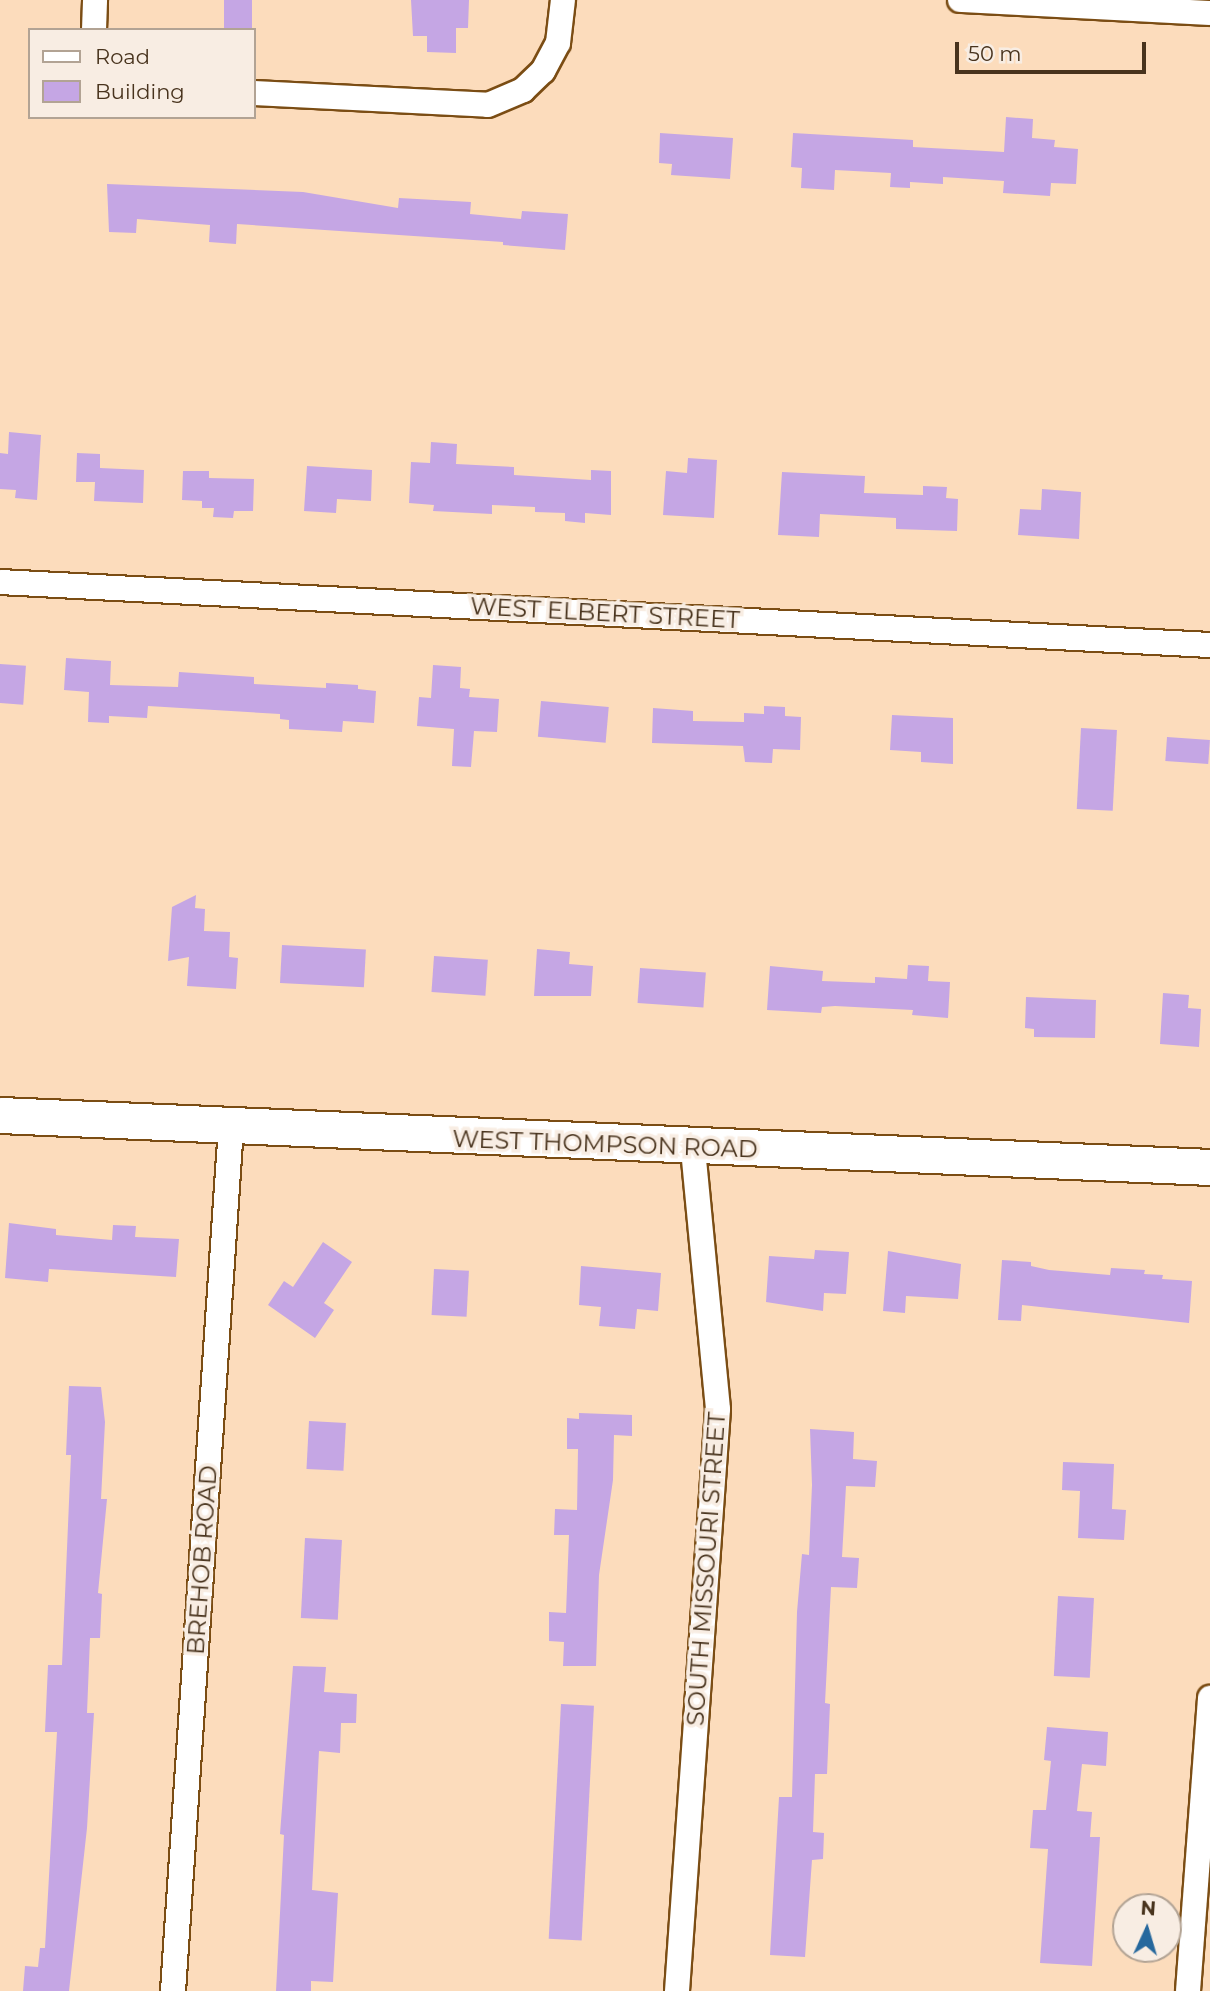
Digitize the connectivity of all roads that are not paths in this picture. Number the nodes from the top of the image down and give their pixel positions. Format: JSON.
{"nodes":[{"id":1,"x":95,"y":0,"type":"edge"},
{"id":2,"x":563,"y":0,"type":"edge"},
{"id":3,"x":960,"y":0,"type":"edge"},
{"id":4,"x":1210,"y":13,"type":"edge"},
{"id":5,"x":94,"y":28,"type":"edge"},
{"id":6,"x":256,"y":93,"type":"edge"},
{"id":7,"x":0,"y":582,"type":"edge"},
{"id":8,"x":1210,"y":645,"type":"edge"},
{"id":9,"x":0,"y":1115,"type":"edge"},
{"id":10,"x":231,"y":1128,"type":"junction"},
{"id":11,"x":693,"y":1147,"type":"junction"},
{"id":12,"x":1210,"y":1167,"type":"edge"},
{"id":13,"x":1209,"y":1714,"type":"edge"},
{"id":14,"x":173,"y":1991,"type":"edge"},
{"id":15,"x":677,"y":1991,"type":"edge"},
{"id":16,"x":1188,"y":1991,"type":"edge"}],
"edges":[{"from":1,"to":5,"type":"street"},
{"from":2,"to":6,"type":"street"},
{"from":3,"to":4,"type":"street"},
{"from":7,"to":8,"type":"street","name":"WEST ELBERT STREET"},
{"from":9,"to":10,"type":"main road","name":"WEST THOMPSON ROAD"},
{"from":10,"to":11,"type":"main road","name":"WEST THOMPSON ROAD"},
{"from":10,"to":14,"type":"street","name":"BREHOB ROAD"},
{"from":11,"to":12,"type":"main road","name":"WEST THOMPSON ROAD"},
{"from":11,"to":15,"type":"street","name":"SOUTH MISSOURI STREET"},
{"from":13,"to":16,"type":"street"}]}
